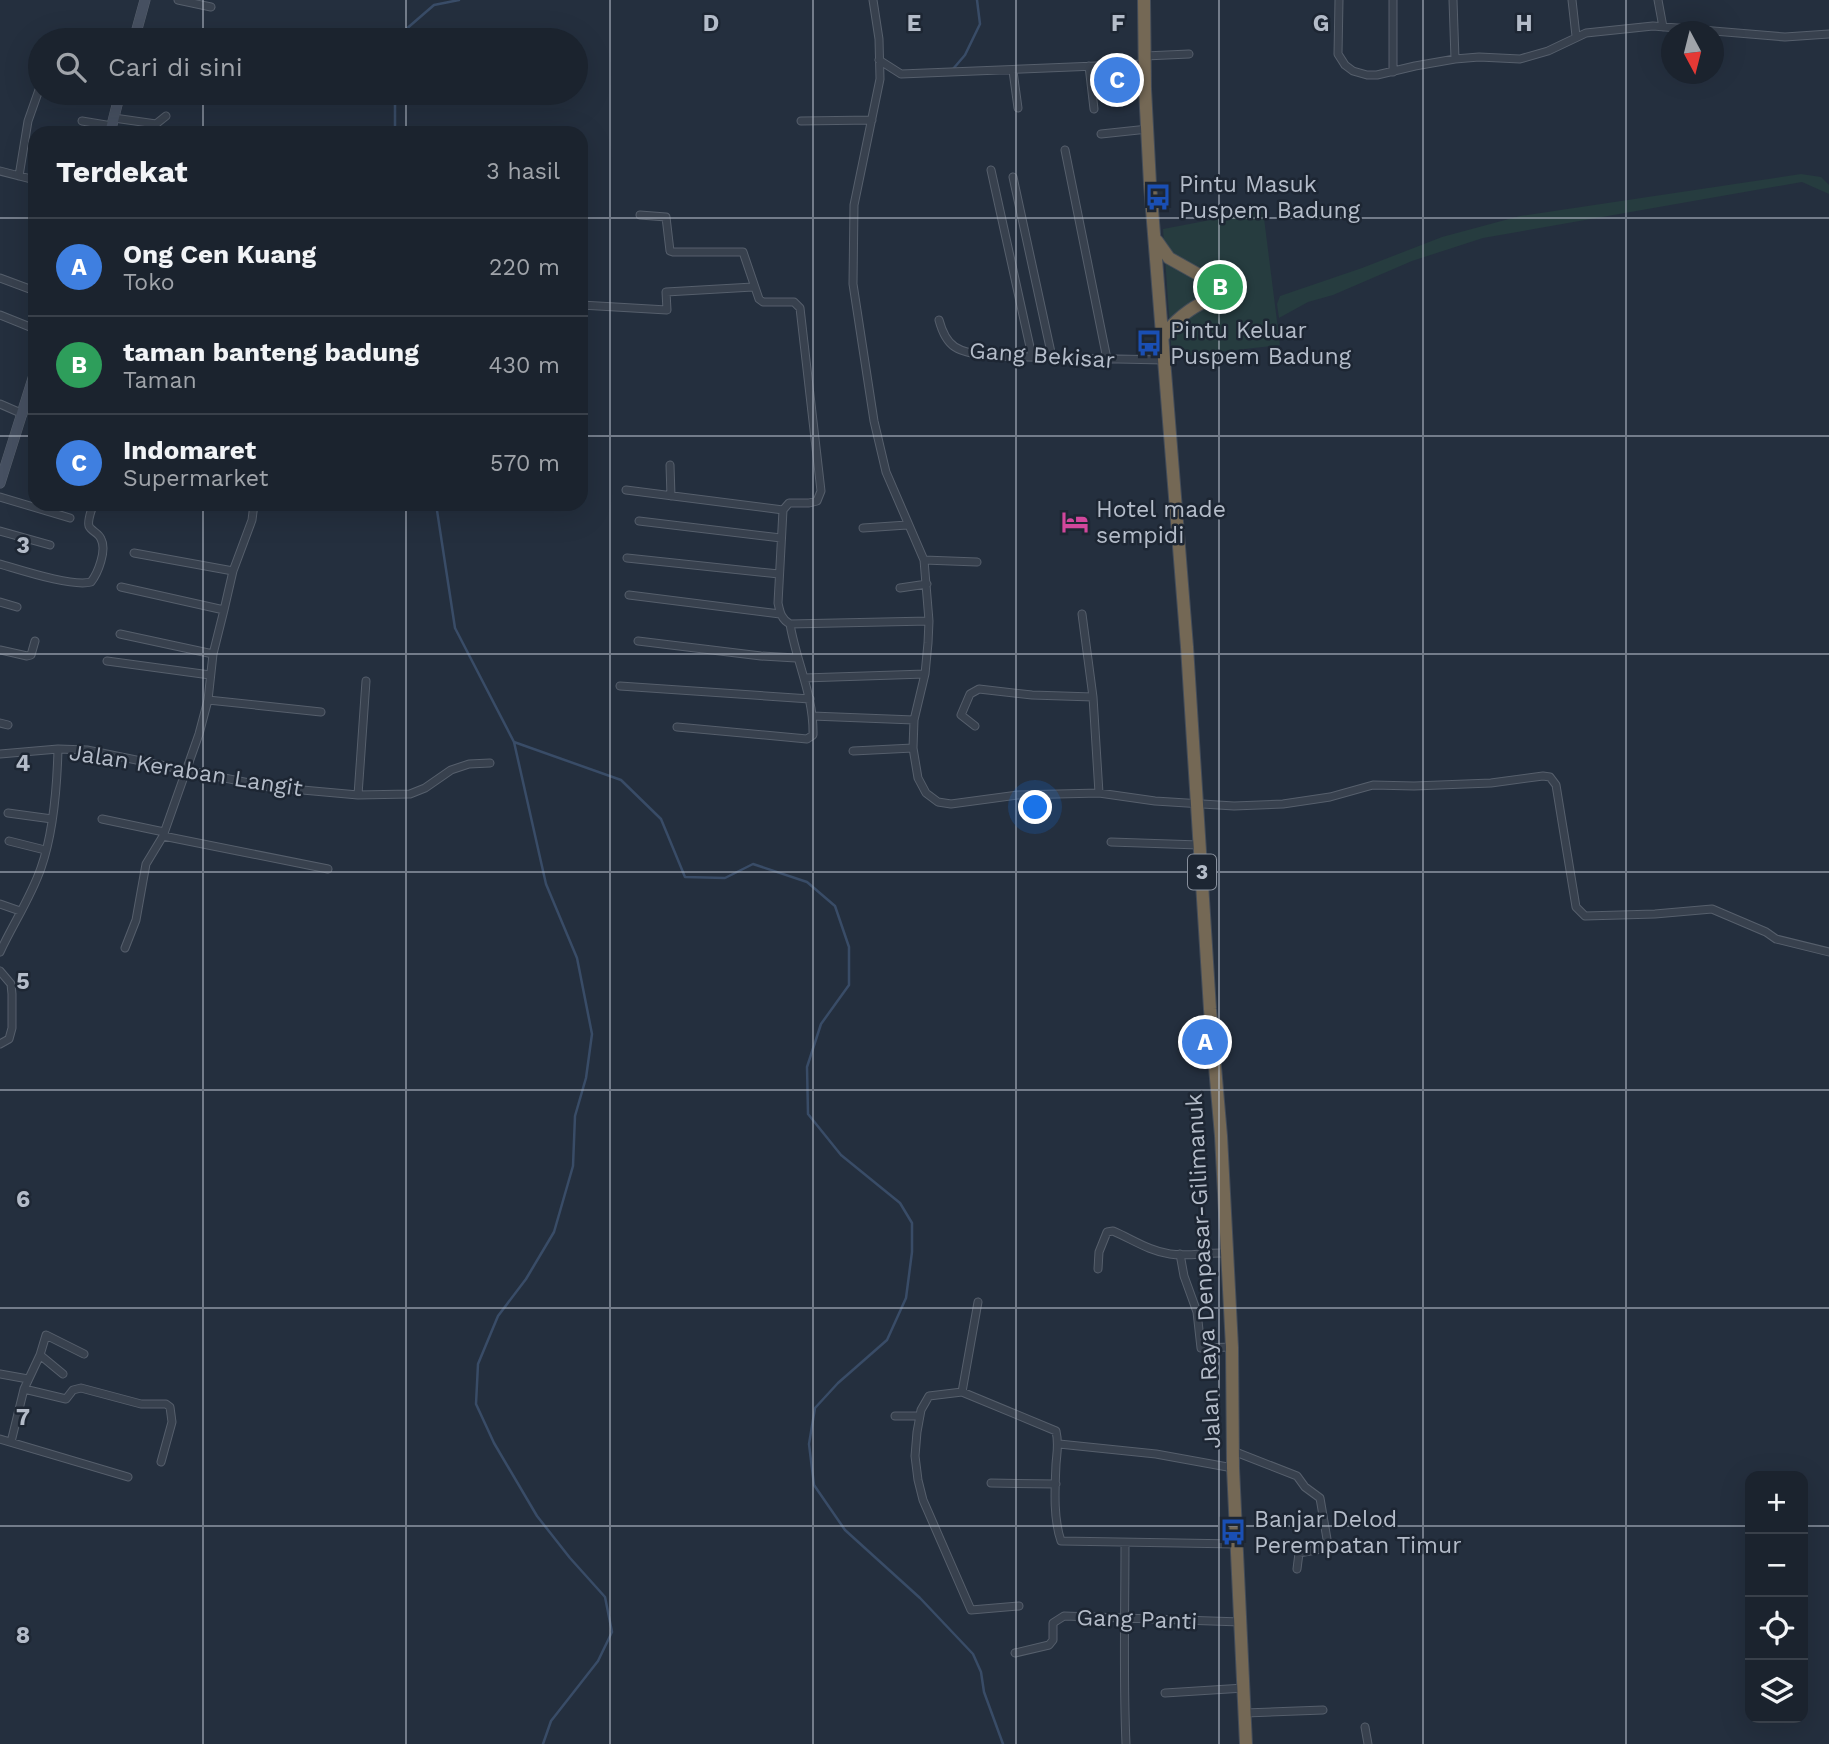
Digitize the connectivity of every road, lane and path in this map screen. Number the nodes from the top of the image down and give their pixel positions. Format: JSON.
{"nodes":[{"id":1,"x":145,"y":0,"type":"edge"},
{"id":2,"x":178,"y":0,"type":"edge"},
{"id":3,"x":873,"y":0,"type":"edge"},
{"id":4,"x":1144,"y":0,"type":"edge"},
{"id":5,"x":1339,"y":0,"type":"edge"},
{"id":6,"x":1393,"y":0,"type":"edge"},
{"id":7,"x":1453,"y":0,"type":"edge"},
{"id":8,"x":1572,"y":0,"type":"edge"},
{"id":9,"x":1658,"y":0,"type":"edge"},
{"id":10,"x":211,"y":7,"type":"dead end"},
{"id":11,"x":1662,"y":21,"type":"edge"},
{"id":12,"x":1661,"y":27,"type":"edge"},
{"id":13,"x":137,"y":28,"type":"edge"},
{"id":14,"x":1724,"y":32,"type":"edge"},
{"id":15,"x":1829,"y":34,"type":"edge"},
{"id":16,"x":1576,"y":36,"type":"junction"},
{"id":17,"x":1189,"y":54,"type":"dead end"},
{"id":18,"x":1455,"y":59,"type":"junction"},
{"id":19,"x":879,"y":60,"type":"junction"},
{"id":20,"x":1145,"y":60,"type":"junction"},
{"id":21,"x":1089,"y":66,"type":"junction"},
{"id":22,"x":1013,"y":71,"type":"junction"},
{"id":23,"x":1393,"y":72,"type":"junction"},
{"id":24,"x":34,"y":105,"type":"edge"},
{"id":25,"x":116,"y":105,"type":"edge"},
{"id":26,"x":1018,"y":107,"type":"dead end"},
{"id":27,"x":1094,"y":108,"type":"dead end"},
{"id":28,"x":166,"y":116,"type":"dead end"},
{"id":29,"x":872,"y":120,"type":"junction"},
{"id":30,"x":82,"y":121,"type":"dead end"},
{"id":31,"x":801,"y":121,"type":"dead end"},
{"id":32,"x":112,"y":126,"type":"edge"},
{"id":33,"x":1148,"y":130,"type":"junction"},
{"id":34,"x":1101,"y":134,"type":"dead end"},
{"id":35,"x":1065,"y":150,"type":"dead end"},
{"id":36,"x":991,"y":170,"type":"dead end"},
{"id":37,"x":0,"y":172,"type":"edge"},
{"id":38,"x":19,"y":176,"type":"junction"},
{"id":39,"x":1013,"y":177,"type":"dead end"},
{"id":40,"x":28,"y":178,"type":"edge"},
{"id":41,"x":640,"y":215,"type":"dead end"},
{"id":42,"x":1154,"y":235,"type":"junction"},
{"id":43,"x":0,"y":278,"type":"edge"},
{"id":44,"x":1210,"y":281,"type":"dead end"},
{"id":45,"x":753,"y":287,"type":"junction"},
{"id":46,"x":28,"y":288,"type":"edge"},
{"id":47,"x":1210,"y":299,"type":"dead end"},
{"id":48,"x":588,"y":305,"type":"edge"},
{"id":49,"x":0,"y":315,"type":"edge"},
{"id":50,"x":939,"y":320,"type":"dead end"},
{"id":51,"x":28,"y":326,"type":"edge"},
{"id":52,"x":1162,"y":338,"type":"junction"},
{"id":53,"x":1032,"y":356,"type":"junction"},
{"id":54,"x":1052,"y":357,"type":"junction"},
{"id":55,"x":1107,"y":359,"type":"junction"},
{"id":56,"x":1164,"y":360,"type":"junction"},
{"id":57,"x":0,"y":404,"type":"edge"},
{"id":58,"x":28,"y":409,"type":"edge"},
{"id":59,"x":670,"y":465,"type":"dead end"},
{"id":60,"x":0,"y":483,"type":"edge"},
{"id":61,"x":626,"y":490,"type":"dead end"},
{"id":62,"x":671,"y":496,"type":"junction"},
{"id":63,"x":0,"y":497,"type":"edge"},
{"id":64,"x":28,"y":505,"type":"edge"},
{"id":65,"x":786,"y":506,"type":"junction"},
{"id":66,"x":47,"y":511,"type":"edge"},
{"id":67,"x":91,"y":511,"type":"edge"},
{"id":68,"x":253,"y":511,"type":"edge"},
{"id":69,"x":70,"y":518,"type":"dead end"},
{"id":70,"x":639,"y":521,"type":"dead end"},
{"id":71,"x":907,"y":525,"type":"junction"},
{"id":72,"x":863,"y":528,"type":"dead end"},
{"id":73,"x":0,"y":531,"type":"edge"},
{"id":74,"x":780,"y":538,"type":"junction"},
{"id":75,"x":50,"y":545,"type":"dead end"},
{"id":76,"x":134,"y":553,"type":"dead end"},
{"id":77,"x":626,"y":558,"type":"dead end"},
{"id":78,"x":923,"y":560,"type":"junction"},
{"id":79,"x":977,"y":562,"type":"dead end"},
{"id":80,"x":0,"y":565,"type":"edge"},
{"id":81,"x":233,"y":571,"type":"junction"},
{"id":82,"x":779,"y":574,"type":"junction"},
{"id":83,"x":927,"y":584,"type":"junction"},
{"id":84,"x":121,"y":587,"type":"dead end"},
{"id":85,"x":900,"y":588,"type":"dead end"},
{"id":86,"x":629,"y":595,"type":"dead end"},
{"id":87,"x":0,"y":602,"type":"edge"},
{"id":88,"x":17,"y":607,"type":"dead end"},
{"id":89,"x":224,"y":610,"type":"junction"},
{"id":90,"x":780,"y":614,"type":"junction"},
{"id":91,"x":1082,"y":614,"type":"dead end"},
{"id":92,"x":929,"y":621,"type":"junction"},
{"id":93,"x":790,"y":624,"type":"junction"},
{"id":94,"x":120,"y":634,"type":"dead end"},
{"id":95,"x":35,"y":641,"type":"dead end"},
{"id":96,"x":638,"y":641,"type":"dead end"},
{"id":97,"x":0,"y":650,"type":"edge"},
{"id":98,"x":214,"y":654,"type":"junction"},
{"id":99,"x":796,"y":658,"type":"junction"},
{"id":100,"x":107,"y":661,"type":"dead end"},
{"id":101,"x":925,"y":674,"type":"junction"},
{"id":102,"x":210,"y":675,"type":"junction"},
{"id":103,"x":804,"y":678,"type":"junction"},
{"id":104,"x":366,"y":681,"type":"dead end"},
{"id":105,"x":620,"y":686,"type":"dead end"},
{"id":106,"x":1093,"y":697,"type":"junction"},
{"id":107,"x":810,"y":699,"type":"junction"},
{"id":108,"x":208,"y":700,"type":"junction"},
{"id":109,"x":321,"y":712,"type":"dead end"},
{"id":110,"x":812,"y":716,"type":"junction"},
{"id":111,"x":914,"y":720,"type":"junction"},
{"id":112,"x":975,"y":726,"type":"dead end"},
{"id":113,"x":677,"y":727,"type":"dead end"},
{"id":114,"x":913,"y":748,"type":"junction"},
{"id":115,"x":59,"y":750,"type":"junction"},
{"id":116,"x":853,"y":751,"type":"dead end"},
{"id":117,"x":0,"y":754,"type":"edge"},
{"id":118,"x":490,"y":763,"type":"dead end"},
{"id":119,"x":187,"y":771,"type":"junction"},
{"id":120,"x":1099,"y":793,"type":"junction"},
{"id":121,"x":358,"y":795,"type":"junction"},
{"id":122,"x":1196,"y":803,"type":"junction"},
{"id":123,"x":8,"y":813,"type":"dead end"},
{"id":124,"x":52,"y":819,"type":"junction"},
{"id":125,"x":102,"y":819,"type":"dead end"},
{"id":126,"x":163,"y":834,"type":"junction"},
{"id":127,"x":9,"y":841,"type":"dead end"},
{"id":128,"x":1111,"y":842,"type":"dead end"},
{"id":129,"x":1199,"y":845,"type":"junction"},
{"id":130,"x":45,"y":850,"type":"junction"},
{"id":131,"x":328,"y":869,"type":"dead end"},
{"id":132,"x":0,"y":904,"type":"edge"},
{"id":133,"x":20,"y":911,"type":"junction"},
{"id":134,"x":125,"y":948,"type":"dead end"},
{"id":135,"x":0,"y":952,"type":"edge"},
{"id":136,"x":1829,"y":952,"type":"edge"},
{"id":137,"x":0,"y":971,"type":"edge"},
{"id":138,"x":4,"y":981,"type":"edge"},
{"id":139,"x":0,"y":1044,"type":"edge"},
{"id":140,"x":1226,"y":1253,"type":"junction"},
{"id":141,"x":1180,"y":1254,"type":"junction"},
{"id":142,"x":1098,"y":1269,"type":"dead end"},
{"id":143,"x":978,"y":1302,"type":"dead end"},
{"id":144,"x":1232,"y":1348,"type":"junction"},
{"id":145,"x":84,"y":1353,"type":"dead end"},
{"id":146,"x":40,"y":1355,"type":"junction"},
{"id":147,"x":0,"y":1374,"type":"edge"},
{"id":148,"x":63,"y":1374,"type":"dead end"},
{"id":149,"x":28,"y":1380,"type":"junction"},
{"id":150,"x":24,"y":1389,"type":"junction"},
{"id":151,"x":962,"y":1392,"type":"junction"},
{"id":152,"x":895,"y":1416,"type":"dead end"},
{"id":153,"x":920,"y":1416,"type":"junction"},
{"id":154,"x":0,"y":1439,"type":"edge"},
{"id":155,"x":11,"y":1442,"type":"junction"},
{"id":156,"x":1059,"y":1444,"type":"junction"},
{"id":157,"x":1232,"y":1451,"type":"junction"},
{"id":158,"x":160,"y":1462,"type":"dead end"},
{"id":159,"x":1233,"y":1468,"type":"junction"},
{"id":160,"x":128,"y":1477,"type":"dead end"},
{"id":161,"x":991,"y":1483,"type":"dead end"},
{"id":162,"x":1056,"y":1483,"type":"junction"},
{"id":163,"x":1125,"y":1543,"type":"junction"},
{"id":164,"x":1237,"y":1545,"type":"junction"},
{"id":165,"x":1297,"y":1569,"type":"dead end"},
{"id":166,"x":1019,"y":1605,"type":"dead end"},
{"id":167,"x":1126,"y":1620,"type":"junction"},
{"id":168,"x":1241,"y":1622,"type":"junction"},
{"id":169,"x":1015,"y":1653,"type":"dead end"},
{"id":170,"x":1244,"y":1688,"type":"junction"},
{"id":171,"x":1165,"y":1693,"type":"dead end"},
{"id":172,"x":1323,"y":1710,"type":"dead end"},
{"id":173,"x":1245,"y":1713,"type":"junction"},
{"id":174,"x":1365,"y":1727,"type":"dead end"},
{"id":175,"x":1126,"y":1744,"type":"edge"},
{"id":176,"x":1246,"y":1744,"type":"edge"},
{"id":177,"x":1368,"y":1744,"type":"edge"}],
"edges":[{"from":1,"to":13,"type":"street"},
{"from":2,"to":10,"type":"street"},
{"from":3,"to":19,"type":"street"},
{"from":4,"to":20,"type":"highway","name":"Jalan Raya Denpasar-Gilimanuk","number":"3"},
{"from":5,"to":23,"type":"street"},
{"from":6,"to":23,"type":"street"},
{"from":7,"to":18,"type":"street"},
{"from":8,"to":16,"type":"street"},
{"from":9,"to":11,"type":"street"},
{"from":12,"to":16,"type":"street"},
{"from":14,"to":15,"type":"street"},
{"from":16,"to":18,"type":"street"},
{"from":17,"to":20,"type":"street"},
{"from":18,"to":23,"type":"street"},
{"from":19,"to":22,"type":"street"},
{"from":19,"to":29,"type":"street"},
{"from":20,"to":21,"type":"street"},
{"from":20,"to":33,"type":"highway","name":"Jalan Raya Denpasar-Gilimanuk","number":"3"},
{"from":21,"to":22,"type":"street"},
{"from":21,"to":27,"type":"street"},
{"from":22,"to":26,"type":"street"},
{"from":24,"to":38,"type":"street"},
{"from":25,"to":32,"type":"street"},
{"from":28,"to":32,"type":"street"},
{"from":29,"to":31,"type":"street"},
{"from":29,"to":71,"type":"street"},
{"from":30,"to":32,"type":"street"},
{"from":33,"to":34,"type":"street"},
{"from":33,"to":42,"type":"highway","name":"Jalan Raya Denpasar-Gilimanuk","number":"3"},
{"from":35,"to":55,"type":"street"},
{"from":36,"to":53,"type":"street"},
{"from":37,"to":38,"type":"street"},
{"from":38,"to":40,"type":"street"},
{"from":39,"to":54,"type":"street"},
{"from":41,"to":45,"type":"street"},
{"from":42,"to":44,"type":"highway"},
{"from":42,"to":52,"type":"highway","name":"Jalan Raya Denpasar-Gilimanuk","number":"3"},
{"from":43,"to":46,"type":"street"},
{"from":45,"to":48,"type":"street"},
{"from":45,"to":65,"type":"street"},
{"from":47,"to":52,"type":"highway"},
{"from":49,"to":51,"type":"street"},
{"from":50,"to":53,"type":"street","name":"Gang Bekisar"},
{"from":52,"to":56,"type":"highway","name":"Jalan Raya Denpasar-Gilimanuk","number":"3"},
{"from":53,"to":54,"type":"street","name":"Gang Bekisar"},
{"from":54,"to":55,"type":"street","name":"Gang Bekisar"},
{"from":55,"to":56,"type":"street","name":"Gang Bekisar"},
{"from":56,"to":122,"type":"highway","name":"Jalan Raya Denpasar-Gilimanuk","number":"3"},
{"from":57,"to":58,"type":"street"},
{"from":58,"to":60,"type":"street"},
{"from":59,"to":62,"type":"street"},
{"from":61,"to":62,"type":"street"},
{"from":62,"to":65,"type":"street"},
{"from":63,"to":64,"type":"street"},
{"from":65,"to":74,"type":"street"},
{"from":66,"to":69,"type":"street"},
{"from":67,"to":80,"type":"street"},
{"from":68,"to":81,"type":"street"},
{"from":70,"to":74,"type":"street"},
{"from":71,"to":72,"type":"street"},
{"from":71,"to":78,"type":"street"},
{"from":73,"to":75,"type":"street"},
{"from":74,"to":82,"type":"street"},
{"from":76,"to":81,"type":"street"},
{"from":77,"to":82,"type":"street"},
{"from":78,"to":79,"type":"street"},
{"from":78,"to":83,"type":"street"},
{"from":81,"to":89,"type":"street"},
{"from":82,"to":90,"type":"street"},
{"from":83,"to":85,"type":"street"},
{"from":83,"to":92,"type":"street"},
{"from":84,"to":89,"type":"street"},
{"from":86,"to":90,"type":"street"},
{"from":87,"to":88,"type":"street"},
{"from":89,"to":98,"type":"street"},
{"from":90,"to":93,"type":"street"},
{"from":91,"to":106,"type":"street"},
{"from":92,"to":93,"type":"street"},
{"from":92,"to":101,"type":"street"},
{"from":93,"to":99,"type":"street"},
{"from":94,"to":98,"type":"street"},
{"from":95,"to":97,"type":"street"},
{"from":96,"to":99,"type":"street"},
{"from":98,"to":102,"type":"street"},
{"from":99,"to":103,"type":"street"},
{"from":100,"to":102,"type":"street"},
{"from":101,"to":103,"type":"street"},
{"from":101,"to":111,"type":"street"},
{"from":102,"to":108,"type":"street"},
{"from":103,"to":107,"type":"street"},
{"from":104,"to":121,"type":"street"},
{"from":105,"to":107,"type":"street"},
{"from":106,"to":112,"type":"street"},
{"from":106,"to":120,"type":"street"},
{"from":107,"to":110,"type":"street"},
{"from":108,"to":109,"type":"street"},
{"from":108,"to":119,"type":"street"},
{"from":110,"to":111,"type":"street"},
{"from":110,"to":113,"type":"street"},
{"from":111,"to":114,"type":"street"},
{"from":114,"to":116,"type":"street"},
{"from":114,"to":120,"type":"street"},
{"from":115,"to":117,"type":"street","name":"Jalan Keraban Langit"},
{"from":115,"to":119,"type":"street","name":"Jalan Keraban Langit"},
{"from":115,"to":124,"type":"street"},
{"from":118,"to":121,"type":"street","name":"Jalan Keraban Langit"},
{"from":119,"to":121,"type":"street","name":"Jalan Keraban Langit"},
{"from":119,"to":126,"type":"street"},
{"from":120,"to":122,"type":"street"},
{"from":122,"to":129,"type":"highway","name":"Jalan Raya Denpasar-Gilimanuk","number":"3"},
{"from":122,"to":136,"type":"street"},
{"from":123,"to":124,"type":"street"},
{"from":124,"to":130,"type":"street"},
{"from":125,"to":126,"type":"street"},
{"from":126,"to":131,"type":"street"},
{"from":126,"to":134,"type":"street"},
{"from":127,"to":130,"type":"street"},
{"from":128,"to":129,"type":"street"},
{"from":129,"to":140,"type":"highway","name":"Jalan Raya Denpasar-Gilimanuk","number":"3"},
{"from":130,"to":133,"type":"street"},
{"from":132,"to":133,"type":"street"},
{"from":133,"to":135,"type":"street"},
{"from":137,"to":138,"type":"street"},
{"from":138,"to":139,"type":"street"},
{"from":140,"to":141,"type":"street"},
{"from":140,"to":144,"type":"highway","name":"Jalan Raya Denpasar-Gilimanuk","number":"3"},
{"from":141,"to":142,"type":"street"},
{"from":141,"to":144,"type":"street"},
{"from":143,"to":151,"type":"street"},
{"from":144,"to":157,"type":"highway","name":"Jalan Raya Denpasar-Gilimanuk","number":"3"},
{"from":145,"to":146,"type":"street"},
{"from":146,"to":148,"type":"street"},
{"from":146,"to":149,"type":"street"},
{"from":147,"to":149,"type":"street"},
{"from":149,"to":150,"type":"street"},
{"from":150,"to":155,"type":"street"},
{"from":150,"to":158,"type":"street"},
{"from":151,"to":153,"type":"street"},
{"from":151,"to":156,"type":"street"},
{"from":152,"to":153,"type":"street"},
{"from":153,"to":166,"type":"street"},
{"from":154,"to":155,"type":"street"},
{"from":155,"to":160,"type":"street"},
{"from":156,"to":159,"type":"street"},
{"from":156,"to":162,"type":"street"},
{"from":157,"to":159,"type":"highway","name":"Jalan Raya Denpasar-Gilimanuk","number":"3"},
{"from":157,"to":165,"type":"street"},
{"from":159,"to":164,"type":"highway","name":"Jalan Raya Denpasar-Gilimanuk","number":"3"},
{"from":161,"to":162,"type":"street"},
{"from":162,"to":163,"type":"street"},
{"from":163,"to":164,"type":"street"},
{"from":163,"to":167,"type":"street"},
{"from":164,"to":168,"type":"highway","name":"Jalan Raya Denpasar-Gilimanuk","number":"3"},
{"from":167,"to":168,"type":"street","name":"Gang Panti"},
{"from":167,"to":169,"type":"street","name":"Gang Panti"},
{"from":167,"to":175,"type":"street"},
{"from":168,"to":170,"type":"highway","name":"Jalan Raya Denpasar-Gilimanuk","number":"3"},
{"from":170,"to":171,"type":"street"},
{"from":170,"to":173,"type":"highway","name":"Jalan Raya Denpasar-Gilimanuk","number":"3"},
{"from":172,"to":173,"type":"street"},
{"from":173,"to":176,"type":"highway","name":"Jalan Raya Denpasar-Gilimanuk","number":"3"},
{"from":174,"to":177,"type":"street"}]}
